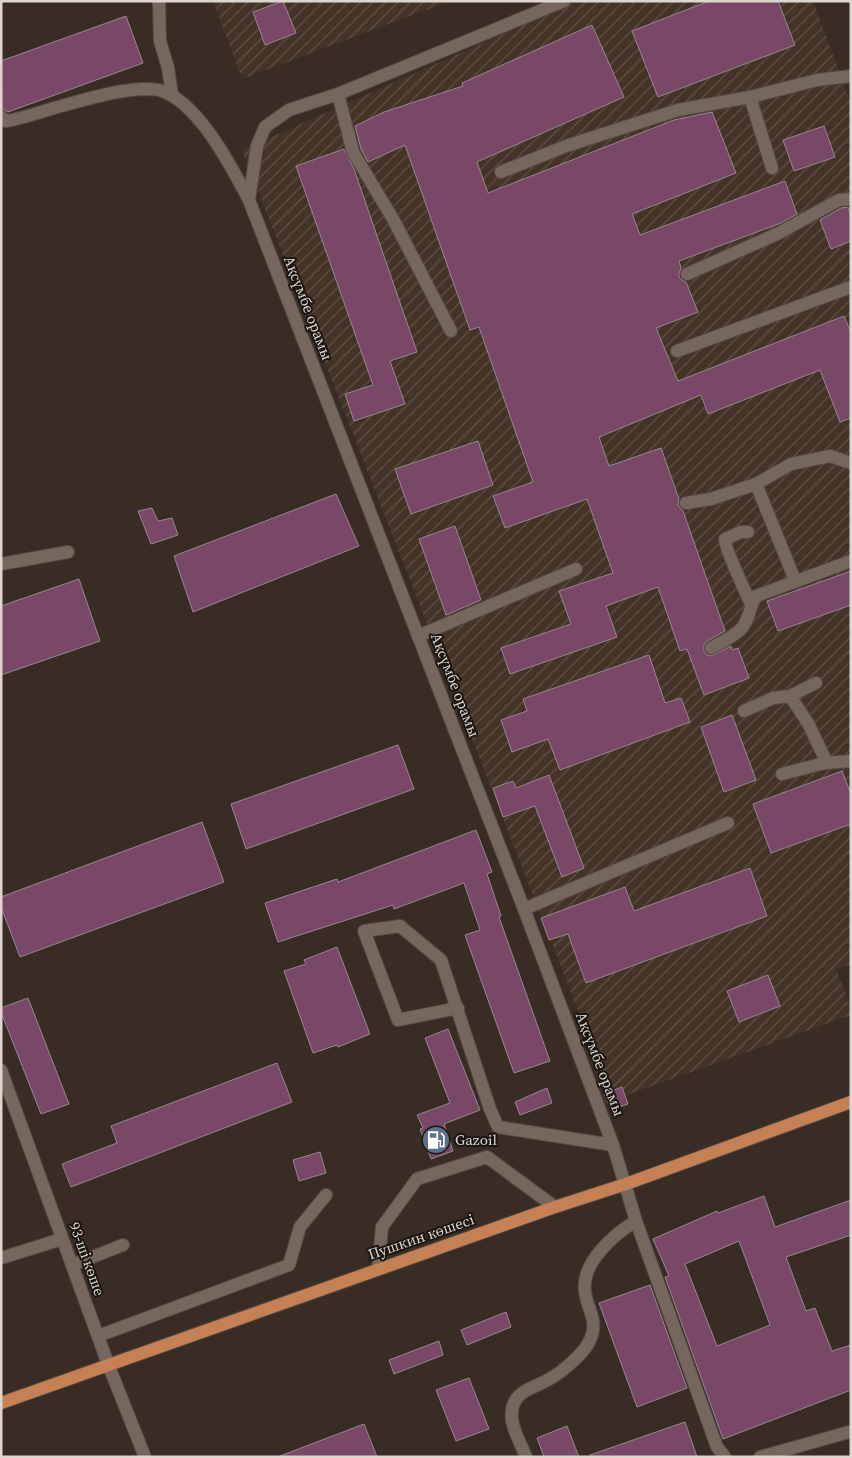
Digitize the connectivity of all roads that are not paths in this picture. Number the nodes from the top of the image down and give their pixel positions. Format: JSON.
{"nodes":[{"id":1,"x":561,"y":2,"type":"edge"},
{"id":2,"x":159,"y":3,"type":"dead end"},
{"id":3,"x":851,"y":76,"type":"edge"},
{"id":4,"x":338,"y":94,"type":"junction"},
{"id":5,"x":172,"y":95,"type":"junction"},
{"id":6,"x":750,"y":98,"type":"junction"},
{"id":7,"x":1,"y":118,"type":"edge"},
{"id":8,"x":772,"y":168,"type":"dead end"},
{"id":9,"x":501,"y":172,"type":"dead end"},
{"id":10,"x":249,"y":200,"type":"junction"},
{"id":11,"x":851,"y":200,"type":"edge"},
{"id":12,"x":687,"y":274,"type":"dead end"},
{"id":13,"x":851,"y":287,"type":"edge"},
{"id":14,"x":451,"y":331,"type":"dead end"},
{"id":15,"x":677,"y":351,"type":"dead end"},
{"id":16,"x":851,"y":463,"type":"edge"},
{"id":17,"x":756,"y":484,"type":"junction"},
{"id":18,"x":686,"y":503,"type":"dead end"},
{"id":19,"x":748,"y":532,"type":"dead end"},
{"id":20,"x":68,"y":552,"type":"dead end"},
{"id":21,"x":851,"y":561,"type":"edge"},
{"id":22,"x":1,"y":564,"type":"edge"},
{"id":23,"x":576,"y":569,"type":"dead end"},
{"id":24,"x":795,"y":580,"type":"junction"},
{"id":25,"x":751,"y":604,"type":"junction"},
{"id":26,"x":418,"y":636,"type":"junction"},
{"id":27,"x":712,"y":648,"type":"dead end"},
{"id":28,"x":816,"y":683,"type":"dead end"},
{"id":29,"x":790,"y":696,"type":"junction"},
{"id":30,"x":744,"y":711,"type":"dead end"},
{"id":31,"x":851,"y":761,"type":"edge"},
{"id":32,"x":826,"y":763,"type":"junction"},
{"id":33,"x":782,"y":774,"type":"dead end"},
{"id":34,"x":728,"y":823,"type":"dead end"},
{"id":35,"x":524,"y":909,"type":"junction"},
{"id":36,"x":458,"y":1008,"type":"junction"},
{"id":37,"x":1,"y":1070,"type":"edge"},
{"id":38,"x":851,"y":1102,"type":"edge"},
{"id":39,"x":613,"y":1145,"type":"junction"},
{"id":40,"x":626,"y":1184,"type":"junction"},
{"id":41,"x":326,"y":1195,"type":"dead end"},
{"id":42,"x":555,"y":1207,"type":"junction"},
{"id":43,"x":636,"y":1221,"type":"junction"},
{"id":44,"x":62,"y":1240,"type":"junction"},
{"id":45,"x":123,"y":1245,"type":"dead end"},
{"id":46,"x":1,"y":1258,"type":"edge"},
{"id":47,"x":72,"y":1265,"type":"junction"},
{"id":48,"x":378,"y":1269,"type":"junction"},
{"id":49,"x":98,"y":1336,"type":"junction"},
{"id":50,"x":108,"y":1364,"type":"junction"},
{"id":51,"x":1,"y":1403,"type":"edge"},
{"id":52,"x":849,"y":1432,"type":"dead end"},
{"id":53,"x":145,"y":1457,"type":"edge"},
{"id":54,"x":526,"y":1457,"type":"edge"},
{"id":55,"x":725,"y":1457,"type":"edge"},
{"id":56,"x":760,"y":1457,"type":"edge"}],
"edges":[{"from":1,"to":4,"type":"lane"},
{"from":2,"to":5,"type":"lane"},
{"from":3,"to":6,"type":"lane"},
{"from":4,"to":10,"type":"lane"},
{"from":4,"to":14,"type":"lane"},
{"from":5,"to":7,"type":"lane"},
{"from":5,"to":10,"type":"lane","name":"Ақсүмбе орамы"},
{"from":6,"to":8,"type":"lane"},
{"from":6,"to":9,"type":"lane"},
{"from":10,"to":26,"type":"lane","name":"Ақсүмбе орамы"},
{"from":11,"to":12,"type":"lane"},
{"from":13,"to":15,"type":"lane"},
{"from":16,"to":17,"type":"lane"},
{"from":17,"to":18,"type":"lane"},
{"from":17,"to":24,"type":"lane"},
{"from":19,"to":25,"type":"lane"},
{"from":20,"to":22,"type":"lane"},
{"from":21,"to":24,"type":"lane"},
{"from":23,"to":26,"type":"lane"},
{"from":24,"to":25,"type":"lane"},
{"from":25,"to":27,"type":"lane"},
{"from":26,"to":35,"type":"lane","name":"Ақсүмбе орамы"},
{"from":28,"to":29,"type":"lane"},
{"from":29,"to":30,"type":"lane"},
{"from":29,"to":32,"type":"lane"},
{"from":31,"to":32,"type":"lane"},
{"from":32,"to":33,"type":"lane"},
{"from":34,"to":35,"type":"lane"},
{"from":35,"to":39,"type":"lane","name":"Ақсүмбе орамы"},
{"from":36,"to":36,"type":"lane"},
{"from":36,"to":39,"type":"lane"},
{"from":37,"to":44,"type":"lane","name":"93-ші көше"},
{"from":38,"to":40,"type":"main road","name":"Пушкин көшесі"},
{"from":39,"to":40,"type":"lane","name":"Ақсүмбе орамы"},
{"from":40,"to":42,"type":"main road","name":"Пушкин көшесі"},
{"from":40,"to":43,"type":"lane","name":"Ақсүмбе орамы"},
{"from":41,"to":49,"type":"lane"},
{"from":42,"to":48,"type":"main road","name":"Пушкин көшесі"},
{"from":42,"to":48,"type":"lane"},
{"from":43,"to":54,"type":"lane"},
{"from":43,"to":55,"type":"lane","name":"Ақсүмбе орамы"},
{"from":44,"to":46,"type":"lane"},
{"from":44,"to":47,"type":"lane","name":"93-ші көше"},
{"from":45,"to":47,"type":"lane"},
{"from":47,"to":49,"type":"lane","name":"93-ші көше"},
{"from":48,"to":50,"type":"main road","name":"Пушкин көшесі"},
{"from":49,"to":50,"type":"lane","name":"93-ші көше"},
{"from":50,"to":51,"type":"main road","name":"Пушкин көшесі"},
{"from":50,"to":53,"type":"lane","name":"93-ші көше"},
{"from":52,"to":56,"type":"lane"}]}
